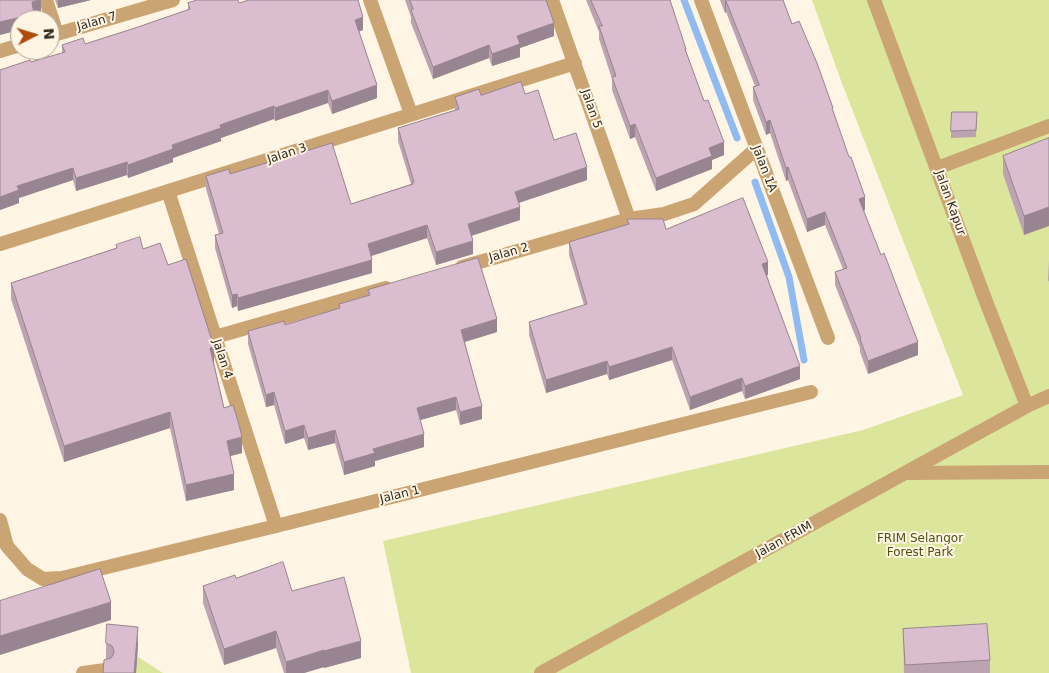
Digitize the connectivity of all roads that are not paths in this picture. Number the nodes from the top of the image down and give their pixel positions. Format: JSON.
{"nodes":[{"id":1,"x":173,"y":0,"type":"edge"},
{"id":2,"x":370,"y":0,"type":"edge"},
{"id":3,"x":552,"y":0,"type":"edge"},
{"id":4,"x":701,"y":0,"type":"edge"},
{"id":5,"x":874,"y":0,"type":"edge"},
{"id":6,"x":60,"y":33,"type":"edge"},
{"id":7,"x":575,"y":63,"type":"junction"},
{"id":8,"x":412,"y":114,"type":"junction"},
{"id":9,"x":1049,"y":126,"type":"edge"},
{"id":10,"x":756,"y":149,"type":"junction"},
{"id":11,"x":937,"y":168,"type":"junction"},
{"id":12,"x":168,"y":191,"type":"junction"},
{"id":13,"x":629,"y":219,"type":"junction"},
{"id":14,"x":0,"y":244,"type":"edge"},
{"id":15,"x":450,"y":270,"type":"edge"},
{"id":16,"x":403,"y":283,"type":"edge"},
{"id":17,"x":215,"y":337,"type":"junction"},
{"id":18,"x":828,"y":338,"type":"dead end"},
{"id":19,"x":811,"y":392,"type":"dead end"},
{"id":20,"x":1049,"y":396,"type":"edge"},
{"id":21,"x":1027,"y":406,"type":"junction"},
{"id":22,"x":1049,"y":472,"type":"edge"},
{"id":23,"x":906,"y":473,"type":"junction"},
{"id":24,"x":0,"y":520,"type":"edge"},
{"id":25,"x":276,"y":526,"type":"junction"},
{"id":26,"x":3,"y":548,"type":"edge"},
{"id":27,"x":105,"y":670,"type":"edge"},
{"id":28,"x":83,"y":673,"type":"edge"},
{"id":29,"x":541,"y":673,"type":"edge"}],
"edges":[{"from":1,"to":6,"type":"street","name":"Jalan 7"},
{"from":2,"to":8,"type":"street"},
{"from":3,"to":7,"type":"street","name":"Jalan 5"},
{"from":4,"to":10,"type":"street","name":"Jalan 1A"},
{"from":5,"to":11,"type":"street","name":"Jalan Kapur"},
{"from":7,"to":8,"type":"street","name":"Jalan 3"},
{"from":7,"to":13,"type":"street","name":"Jalan 5"},
{"from":8,"to":12,"type":"street","name":"Jalan 3"},
{"from":9,"to":11,"type":"street"},
{"from":10,"to":13,"type":"street","name":"Jalan 2"},
{"from":10,"to":18,"type":"street","name":"Jalan 1A"},
{"from":11,"to":21,"type":"street","name":"Jalan Kapur"},
{"from":12,"to":14,"type":"street","name":"Jalan 3"},
{"from":12,"to":17,"type":"street","name":"Jalan 4"},
{"from":13,"to":15,"type":"street","name":"Jalan 2"},
{"from":16,"to":17,"type":"street"},
{"from":17,"to":25,"type":"street","name":"Jalan 4"},
{"from":19,"to":25,"type":"street","name":"Jalan 1"},
{"from":20,"to":21,"type":"street","name":"Jalan FRIM"},
{"from":21,"to":23,"type":"street","name":"Jalan FRIM"},
{"from":22,"to":23,"type":"street"},
{"from":23,"to":29,"type":"street","name":"Jalan FRIM"},
{"from":24,"to":26,"type":"street"},
{"from":25,"to":26,"type":"street","name":"Jalan 1"},
{"from":27,"to":28,"type":"street"}]}
